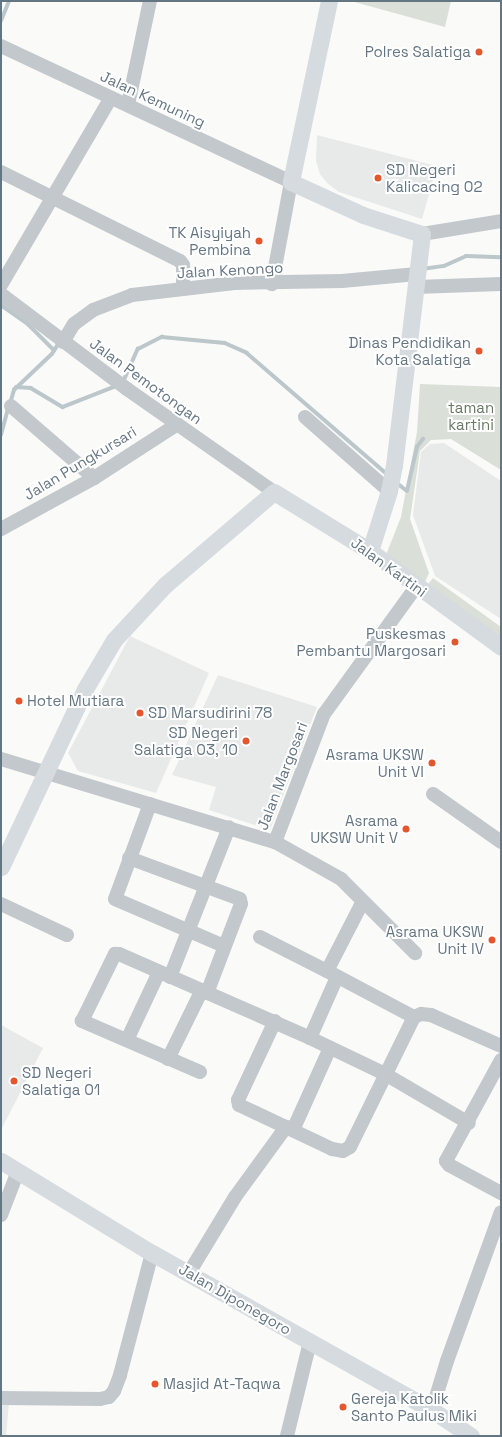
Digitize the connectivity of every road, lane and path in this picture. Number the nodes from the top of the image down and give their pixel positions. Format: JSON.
{"nodes":[{"id":1,"x":150,"y":1,"type":"edge"},
{"id":2,"x":329,"y":1,"type":"edge"},
{"id":3,"x":1,"y":46,"type":"edge"},
{"id":4,"x":110,"y":99,"type":"junction"},
{"id":5,"x":128,"y":105,"type":"junction"},
{"id":6,"x":1,"y":172,"type":"edge"},
{"id":7,"x":291,"y":182,"type":"junction"},
{"id":8,"x":52,"y":196,"type":"junction"},
{"id":9,"x":501,"y":221,"type":"edge"},
{"id":10,"x":422,"y":234,"type":"junction"},
{"id":11,"x":417,"y":275,"type":"junction"},
{"id":12,"x":272,"y":281,"type":"junction"},
{"id":13,"x":501,"y":284,"type":"edge"},
{"id":14,"x":1,"y":285,"type":"edge"},
{"id":15,"x":183,"y":287,"type":"junction"},
{"id":16,"x":1,"y":294,"type":"edge"},
{"id":17,"x":60,"y":340,"type":"junction"},
{"id":18,"x":11,"y":406,"type":"dead end"},
{"id":19,"x":305,"y":417,"type":"dead end"},
{"id":20,"x":176,"y":425,"type":"junction"},
{"id":21,"x":94,"y":478,"type":"junction"},
{"id":22,"x":390,"y":491,"type":"junction"},
{"id":23,"x":274,"y":492,"type":"junction"},
{"id":24,"x":1,"y":529,"type":"edge"},
{"id":25,"x":370,"y":551,"type":"junction"},
{"id":26,"x":416,"y":587,"type":"junction"},
{"id":27,"x":501,"y":647,"type":"edge"},
{"id":28,"x":1,"y":759,"type":"edge"},
{"id":29,"x":47,"y":772,"type":"junction"},
{"id":30,"x":433,"y":794,"type":"dead end"},
{"id":31,"x":150,"y":804,"type":"junction"},
{"id":32,"x":229,"y":827,"type":"junction"},
{"id":33,"x":275,"y":842,"type":"junction"},
{"id":34,"x":501,"y":842,"type":"edge"},
{"id":35,"x":129,"y":858,"type":"junction"},
{"id":36,"x":1,"y":867,"type":"edge"},
{"id":37,"x":207,"y":886,"type":"junction"},
{"id":38,"x":362,"y":903,"type":"junction"},
{"id":39,"x":1,"y":904,"type":"edge"},
{"id":40,"x":189,"y":932,"type":"junction"},
{"id":41,"x":68,"y":935,"type":"dead end"},
{"id":42,"x":260,"y":937,"type":"dead end"},
{"id":43,"x":224,"y":946,"type":"junction"},
{"id":44,"x":415,"y":953,"type":"dead end"},
{"id":45,"x":164,"y":974,"type":"junction"},
{"id":46,"x":332,"y":974,"type":"junction"},
{"id":47,"x":204,"y":992,"type":"junction"},
{"id":48,"x":414,"y":1017,"type":"junction"},
{"id":49,"x":275,"y":1021,"type":"junction"},
{"id":50,"x":310,"y":1038,"type":"junction"},
{"id":51,"x":127,"y":1040,"type":"junction"},
{"id":52,"x":501,"y":1046,"type":"edge"},
{"id":53,"x":330,"y":1048,"type":"junction"},
{"id":54,"x":168,"y":1059,"type":"junction"},
{"id":55,"x":501,"y":1060,"type":"edge"},
{"id":56,"x":200,"y":1072,"type":"dead end"},
{"id":57,"x":385,"y":1074,"type":"junction"},
{"id":58,"x":468,"y":1124,"type":"junction"},
{"id":59,"x":289,"y":1129,"type":"junction"},
{"id":60,"x":1,"y":1161,"type":"edge"},
{"id":61,"x":18,"y":1171,"type":"junction"},
{"id":62,"x":501,"y":1193,"type":"edge"},
{"id":63,"x":1,"y":1215,"type":"edge"},
{"id":64,"x":500,"y":1216,"type":"edge"},
{"id":65,"x":152,"y":1252,"type":"junction"},
{"id":66,"x":189,"y":1273,"type":"junction"},
{"id":67,"x":310,"y":1342,"type":"junction"},
{"id":68,"x":1,"y":1398,"type":"edge"},
{"id":69,"x":432,"y":1410,"type":"junction"},
{"id":70,"x":287,"y":1436,"type":"edge"},
{"id":71,"x":471,"y":1436,"type":"edge"}],
"edges":[{"from":1,"to":5,"type":"street"},
{"from":2,"to":7,"type":"main road"},
{"from":3,"to":4,"type":"street","name":"Jalan Kemuning"},
{"from":4,"to":5,"type":"street","name":"Jalan Kemuning"},
{"from":4,"to":8,"type":"street"},
{"from":5,"to":7,"type":"street","name":"Jalan Kemuning"},
{"from":6,"to":8,"type":"street"},
{"from":7,"to":10,"type":"main road"},
{"from":7,"to":12,"type":"street"},
{"from":8,"to":14,"type":"street"},
{"from":8,"to":15,"type":"street"},
{"from":9,"to":10,"type":"street"},
{"from":10,"to":11,"type":"main road"},
{"from":11,"to":12,"type":"street","name":"Jalan Kenongo"},
{"from":11,"to":13,"type":"street","name":"Jalan Kenongo"},
{"from":11,"to":22,"type":"main road"},
{"from":12,"to":15,"type":"street","name":"Jalan Kenongo"},
{"from":15,"to":17,"type":"street","name":"Jalan Kenongo"},
{"from":16,"to":17,"type":"street","name":"Jalan Pemotongan"},
{"from":17,"to":20,"type":"street","name":"Jalan Pemotongan"},
{"from":18,"to":21,"type":"street"},
{"from":19,"to":22,"type":"street"},
{"from":20,"to":21,"type":"street","name":"Jalan Pungkursari"},
{"from":20,"to":23,"type":"street","name":"Jalan Pemotongan"},
{"from":21,"to":24,"type":"street","name":"Jalan Pungkursari"},
{"from":22,"to":25,"type":"main road"},
{"from":23,"to":25,"type":"main road","name":"Jalan Kartini"},
{"from":23,"to":29,"type":"main road"},
{"from":25,"to":26,"type":"main road","name":"Jalan Kartini"},
{"from":26,"to":27,"type":"main road","name":"Jalan Kartini"},
{"from":26,"to":33,"type":"street","name":"Jalan Margosari"},
{"from":28,"to":29,"type":"street","name":"Jalan Margosari"},
{"from":29,"to":31,"type":"street","name":"Jalan Margosari"},
{"from":29,"to":36,"type":"main road"},
{"from":30,"to":34,"type":"street"},
{"from":31,"to":32,"type":"street","name":"Jalan Margosari"},
{"from":31,"to":35,"type":"street"},
{"from":32,"to":33,"type":"street","name":"Jalan Margosari"},
{"from":32,"to":37,"type":"street"},
{"from":33,"to":38,"type":"street"},
{"from":35,"to":37,"type":"street"},
{"from":35,"to":40,"type":"street"},
{"from":37,"to":40,"type":"street"},
{"from":37,"to":43,"type":"street"},
{"from":38,"to":44,"type":"street"},
{"from":38,"to":46,"type":"street"},
{"from":39,"to":41,"type":"street"},
{"from":40,"to":43,"type":"street"},
{"from":40,"to":45,"type":"street"},
{"from":42,"to":46,"type":"street"},
{"from":43,"to":47,"type":"street"},
{"from":45,"to":47,"type":"street"},
{"from":45,"to":51,"type":"street"},
{"from":45,"to":51,"type":"street"},
{"from":46,"to":48,"type":"street"},
{"from":46,"to":50,"type":"street"},
{"from":47,"to":49,"type":"street"},
{"from":47,"to":54,"type":"street"},
{"from":48,"to":52,"type":"street"},
{"from":48,"to":57,"type":"street"},
{"from":49,"to":50,"type":"street"},
{"from":49,"to":59,"type":"street"},
{"from":50,"to":53,"type":"street"},
{"from":51,"to":54,"type":"street"},
{"from":53,"to":57,"type":"street"},
{"from":53,"to":59,"type":"street"},
{"from":54,"to":56,"type":"street"},
{"from":55,"to":58,"type":"street"},
{"from":57,"to":58,"type":"street"},
{"from":57,"to":59,"type":"street"},
{"from":58,"to":62,"type":"street"},
{"from":59,"to":66,"type":"street"},
{"from":60,"to":61,"type":"main road","name":"Jalan Diponegoro"},
{"from":61,"to":63,"type":"street"},
{"from":61,"to":65,"type":"main road","name":"Jalan Diponegoro"},
{"from":64,"to":69,"type":"street"},
{"from":65,"to":66,"type":"main road","name":"Jalan Diponegoro"},
{"from":65,"to":68,"type":"street"},
{"from":66,"to":67,"type":"main road","name":"Jalan Diponegoro"},
{"from":67,"to":69,"type":"main road","name":"Jalan Diponegoro"},
{"from":67,"to":70,"type":"street"},
{"from":69,"to":71,"type":"main road","name":"Jalan Diponegoro"}]}
